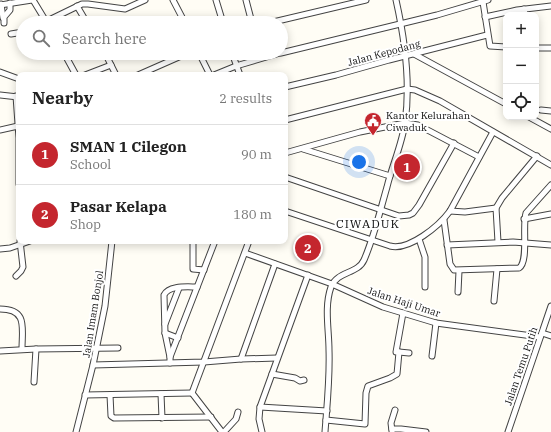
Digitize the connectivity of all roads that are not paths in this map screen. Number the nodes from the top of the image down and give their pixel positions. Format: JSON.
{"nodes":[{"id":1,"x":33,"y":0,"type":"edge"},
{"id":2,"x":145,"y":0,"type":"edge"},
{"id":3,"x":173,"y":0,"type":"edge"},
{"id":4,"x":216,"y":0,"type":"edge"},
{"id":5,"x":246,"y":0,"type":"edge"},
{"id":6,"x":366,"y":0,"type":"edge"},
{"id":7,"x":396,"y":0,"type":"edge"},
{"id":8,"x":485,"y":1,"type":"edge"},
{"id":9,"x":10,"y":3,"type":"junction"},
{"id":10,"x":1,"y":4,"type":"edge"},
{"id":11,"x":77,"y":6,"type":"junction"},
{"id":12,"x":551,"y":6,"type":"edge"},
{"id":13,"x":524,"y":9,"type":"junction"},
{"id":14,"x":524,"y":12,"type":"edge"},
{"id":15,"x":43,"y":16,"type":"edge"},
{"id":16,"x":58,"y":16,"type":"edge"},
{"id":17,"x":83,"y":16,"type":"edge"},
{"id":18,"x":181,"y":16,"type":"edge"},
{"id":19,"x":221,"y":16,"type":"edge"},
{"id":20,"x":250,"y":16,"type":"edge"},
{"id":21,"x":485,"y":18,"type":"junction"},
{"id":22,"x":288,"y":19,"type":"edge"},
{"id":23,"x":401,"y":24,"type":"junction"},
{"id":24,"x":16,"y":33,"type":"edge"},
{"id":25,"x":11,"y":34,"type":"dead end"},
{"id":26,"x":487,"y":35,"type":"junction"},
{"id":27,"x":503,"y":47,"type":"edge"},
{"id":28,"x":539,"y":48,"type":"edge"},
{"id":29,"x":551,"y":48,"type":"edge"},
{"id":30,"x":288,"y":51,"type":"edge"},
{"id":31,"x":414,"y":54,"type":"junction"},
{"id":32,"x":406,"y":56,"type":"junction"},
{"id":33,"x":68,"y":60,"type":"edge"},
{"id":34,"x":109,"y":60,"type":"edge"},
{"id":35,"x":172,"y":60,"type":"edge"},
{"id":36,"x":202,"y":60,"type":"edge"},
{"id":37,"x":234,"y":60,"type":"edge"},
{"id":38,"x":250,"y":60,"type":"edge"},
{"id":39,"x":111,"y":65,"type":"junction"},
{"id":40,"x":236,"y":66,"type":"junction"},
{"id":41,"x":0,"y":72,"type":"edge"},
{"id":42,"x":74,"y":72,"type":"edge"},
{"id":43,"x":93,"y":72,"type":"edge"},
{"id":44,"x":114,"y":72,"type":"edge"},
{"id":45,"x":145,"y":72,"type":"edge"},
{"id":46,"x":208,"y":72,"type":"edge"},
{"id":47,"x":221,"y":72,"type":"edge"},
{"id":48,"x":239,"y":72,"type":"edge"},
{"id":49,"x":16,"y":78,"type":"edge"},
{"id":50,"x":288,"y":86,"type":"edge"},
{"id":51,"x":407,"y":89,"type":"junction"},
{"id":52,"x":0,"y":95,"type":"edge"},
{"id":53,"x":16,"y":97,"type":"edge"},
{"id":54,"x":503,"y":102,"type":"edge"},
{"id":55,"x":541,"y":110,"type":"dead end"},
{"id":56,"x":551,"y":111,"type":"edge"},
{"id":57,"x":288,"y":119,"type":"edge"},
{"id":58,"x":534,"y":120,"type":"edge"},
{"id":59,"x":405,"y":123,"type":"junction"},
{"id":60,"x":16,"y":126,"type":"edge"},
{"id":61,"x":551,"y":129,"type":"edge"},
{"id":62,"x":0,"y":130,"type":"edge"},
{"id":63,"x":493,"y":132,"type":"junction"},
{"id":64,"x":454,"y":143,"type":"junction"},
{"id":65,"x":302,"y":149,"type":"junction"},
{"id":66,"x":288,"y":152,"type":"edge"},
{"id":67,"x":537,"y":156,"type":"junction"},
{"id":68,"x":479,"y":157,"type":"junction"},
{"id":69,"x":551,"y":165,"type":"edge"},
{"id":70,"x":390,"y":176,"type":"junction"},
{"id":71,"x":288,"y":178,"type":"edge"},
{"id":72,"x":551,"y":185,"type":"edge"},
{"id":73,"x":496,"y":208,"type":"junction"},
{"id":74,"x":380,"y":210,"type":"junction"},
{"id":75,"x":450,"y":211,"type":"junction"},
{"id":76,"x":288,"y":212,"type":"edge"},
{"id":77,"x":551,"y":214,"type":"edge"},
{"id":78,"x":524,"y":219,"type":"junction"},
{"id":79,"x":444,"y":220,"type":"junction"},
{"id":80,"x":419,"y":238,"type":"junction"},
{"id":81,"x":371,"y":239,"type":"junction"},
{"id":82,"x":498,"y":242,"type":"junction"},
{"id":83,"x":525,"y":242,"type":"junction"},
{"id":84,"x":18,"y":244,"type":"edge"},
{"id":85,"x":21,"y":244,"type":"edge"},
{"id":86,"x":112,"y":244,"type":"edge"},
{"id":87,"x":193,"y":244,"type":"edge"},
{"id":88,"x":214,"y":244,"type":"edge"},
{"id":89,"x":248,"y":244,"type":"edge"},
{"id":90,"x":447,"y":245,"type":"junction"},
{"id":91,"x":551,"y":245,"type":"edge"},
{"id":92,"x":0,"y":249,"type":"edge"},
{"id":93,"x":245,"y":253,"type":"junction"},
{"id":94,"x":275,"y":264,"type":"junction"},
{"id":95,"x":497,"y":269,"type":"junction"},
{"id":96,"x":204,"y":270,"type":"junction"},
{"id":97,"x":460,"y":271,"type":"junction"},
{"id":98,"x":308,"y":275,"type":"junction"},
{"id":99,"x":16,"y":276,"type":"dead end"},
{"id":100,"x":332,"y":284,"type":"junction"},
{"id":101,"x":197,"y":287,"type":"junction"},
{"id":102,"x":425,"y":287,"type":"dead end"},
{"id":103,"x":179,"y":288,"type":"junction"},
{"id":104,"x":458,"y":292,"type":"dead end"},
{"id":105,"x":494,"y":301,"type":"dead end"},
{"id":106,"x":551,"y":306,"type":"edge"},
{"id":107,"x":0,"y":309,"type":"edge"},
{"id":108,"x":403,"y":313,"type":"junction"},
{"id":109,"x":436,"y":323,"type":"junction"},
{"id":110,"x":165,"y":325,"type":"junction"},
{"id":111,"x":165,"y":333,"type":"junction"},
{"id":112,"x":541,"y":335,"type":"junction"},
{"id":113,"x":551,"y":336,"type":"edge"},
{"id":114,"x":178,"y":338,"type":"junction"},
{"id":115,"x":118,"y":348,"type":"dead end"},
{"id":116,"x":22,"y":349,"type":"junction"},
{"id":117,"x":36,"y":349,"type":"junction"},
{"id":118,"x":97,"y":349,"type":"junction"},
{"id":119,"x":0,"y":351,"type":"edge"},
{"id":120,"x":399,"y":352,"type":"junction"},
{"id":121,"x":409,"y":353,"type":"dead end"},
{"id":122,"x":432,"y":356,"type":"dead end"},
{"id":123,"x":277,"y":358,"type":"junction"},
{"id":124,"x":241,"y":359,"type":"junction"},
{"id":125,"x":170,"y":360,"type":"junction"},
{"id":126,"x":204,"y":362,"type":"junction"},
{"id":127,"x":94,"y":365,"type":"junction"},
{"id":128,"x":272,"y":374,"type":"junction"},
{"id":129,"x":304,"y":380,"type":"dead end"},
{"id":130,"x":34,"y":382,"type":"dead end"},
{"id":131,"x":162,"y":394,"type":"junction"},
{"id":132,"x":192,"y":394,"type":"junction"},
{"id":133,"x":85,"y":395,"type":"junction"},
{"id":134,"x":110,"y":396,"type":"junction"},
{"id":135,"x":260,"y":407,"type":"junction"},
{"id":136,"x":395,"y":410,"type":"dead end"},
{"id":137,"x":328,"y":411,"type":"junction"},
{"id":138,"x":238,"y":412,"type":"dead end"},
{"id":139,"x":211,"y":417,"type":"junction"},
{"id":140,"x":162,"y":418,"type":"junction"},
{"id":141,"x":326,"y":420,"type":"junction"},
{"id":142,"x":392,"y":431,"type":"edge"},
{"id":143,"x":414,"y":431,"type":"edge"},
{"id":144,"x":76,"y":432,"type":"edge"},
{"id":145,"x":223,"y":432,"type":"edge"},
{"id":146,"x":262,"y":432,"type":"edge"},
{"id":147,"x":325,"y":432,"type":"edge"},
{"id":148,"x":426,"y":432,"type":"edge"},
{"id":149,"x":508,"y":432,"type":"edge"}],
"edges":[{"from":1,"to":9,"type":"street"},
{"from":1,"to":15,"type":"street"},
{"from":2,"to":11,"type":"street"},
{"from":3,"to":18,"type":"street"},
{"from":4,"to":19,"type":"street"},
{"from":5,"to":20,"type":"street"},
{"from":6,"to":22,"type":"street"},
{"from":7,"to":23,"type":"street"},
{"from":8,"to":21,"type":"street"},
{"from":8,"to":23,"type":"street"},
{"from":9,"to":10,"type":"street"},
{"from":9,"to":10,"type":"street"},
{"from":11,"to":16,"type":"street"},
{"from":11,"to":17,"type":"street"},
{"from":12,"to":13,"type":"street"},
{"from":13,"to":14,"type":"street"},
{"from":13,"to":21,"type":"street"},
{"from":21,"to":26,"type":"street"},
{"from":23,"to":30,"type":"street"},
{"from":23,"to":32,"type":"street"},
{"from":24,"to":25,"type":"street"},
{"from":26,"to":27,"type":"street"},
{"from":26,"to":31,"type":"street","name":"Jalan Kepodang"},
{"from":28,"to":29,"type":"street"},
{"from":31,"to":32,"type":"street","name":"Jalan Kepodang"},
{"from":31,"to":54,"type":"street"},
{"from":32,"to":50,"type":"street","name":"Jalan Kepodang"},
{"from":32,"to":51,"type":"street"},
{"from":33,"to":42,"type":"street"},
{"from":34,"to":39,"type":"street"},
{"from":35,"to":45,"type":"street"},
{"from":36,"to":46,"type":"street"},
{"from":37,"to":40,"type":"street"},
{"from":38,"to":40,"type":"street"},
{"from":39,"to":43,"type":"street"},
{"from":39,"to":44,"type":"street"},
{"from":40,"to":47,"type":"street"},
{"from":40,"to":48,"type":"street"},
{"from":41,"to":49,"type":"street"},
{"from":51,"to":57,"type":"street"},
{"from":51,"to":59,"type":"street"},
{"from":51,"to":63,"type":"street"},
{"from":52,"to":53,"type":"street"},
{"from":55,"to":56,"type":"street"},
{"from":58,"to":61,"type":"street"},
{"from":59,"to":64,"type":"street"},
{"from":59,"to":65,"type":"street"},
{"from":59,"to":70,"type":"street"},
{"from":60,"to":62,"type":"street"},
{"from":63,"to":67,"type":"street"},
{"from":63,"to":68,"type":"street"},
{"from":64,"to":68,"type":"street"},
{"from":64,"to":74,"type":"street"},
{"from":65,"to":66,"type":"street"},
{"from":65,"to":70,"type":"street"},
{"from":67,"to":69,"type":"street"},
{"from":67,"to":73,"type":"street"},
{"from":68,"to":75,"type":"street"},
{"from":70,"to":74,"type":"street"},
{"from":71,"to":74,"type":"street"},
{"from":72,"to":78,"type":"street"},
{"from":73,"to":75,"type":"street"},
{"from":73,"to":82,"type":"street"},
{"from":74,"to":81,"type":"street"},
{"from":75,"to":79,"type":"street"},
{"from":76,"to":81,"type":"street"},
{"from":77,"to":78,"type":"street"},
{"from":78,"to":83,"type":"street"},
{"from":79,"to":80,"type":"street"},
{"from":79,"to":90,"type":"street"},
{"from":80,"to":81,"type":"street"},
{"from":80,"to":102,"type":"street"},
{"from":81,"to":100,"type":"street"},
{"from":82,"to":83,"type":"street"},
{"from":82,"to":90,"type":"street"},
{"from":83,"to":91,"type":"street"},
{"from":83,"to":95,"type":"street"},
{"from":84,"to":92,"type":"street"},
{"from":85,"to":99,"type":"street"},
{"from":86,"to":118,"type":"street","name":"Jalan Imam Bonjol"},
{"from":87,"to":96,"type":"street"},
{"from":88,"to":96,"type":"street"},
{"from":89,"to":93,"type":"street"},
{"from":90,"to":97,"type":"street"},
{"from":93,"to":94,"type":"street","name":"Jalan Haji Umar"},
{"from":93,"to":126,"type":"street"},
{"from":94,"to":98,"type":"street","name":"Jalan Haji Umar"},
{"from":94,"to":124,"type":"street"},
{"from":95,"to":97,"type":"street"},
{"from":95,"to":105,"type":"street"},
{"from":96,"to":101,"type":"street"},
{"from":97,"to":104,"type":"street"},
{"from":98,"to":100,"type":"street","name":"Jalan Haji Umar"},
{"from":98,"to":123,"type":"street"},
{"from":100,"to":108,"type":"street","name":"Jalan Haji Umar"},
{"from":100,"to":137,"type":"street"},
{"from":101,"to":103,"type":"street"},
{"from":101,"to":114,"type":"street"},
{"from":103,"to":110,"type":"street"},
{"from":103,"to":110,"type":"street"},
{"from":106,"to":112,"type":"street","name":"Jalan Temu Putih"},
{"from":107,"to":116,"type":"street"},
{"from":108,"to":109,"type":"street","name":"Jalan Haji Umar"},
{"from":108,"to":120,"type":"street"},
{"from":109,"to":112,"type":"street","name":"Jalan Haji Umar"},
{"from":109,"to":122,"type":"street"},
{"from":110,"to":111,"type":"street"},
{"from":111,"to":114,"type":"street"},
{"from":111,"to":125,"type":"street"},
{"from":112,"to":113,"type":"street","name":"Jalan Haji Umar"},
{"from":112,"to":149,"type":"street","name":"Jalan Temu Putih"},
{"from":114,"to":125,"type":"street"},
{"from":115,"to":118,"type":"street"},
{"from":116,"to":117,"type":"street"},
{"from":116,"to":119,"type":"street"},
{"from":117,"to":118,"type":"street"},
{"from":117,"to":130,"type":"street"},
{"from":118,"to":127,"type":"street","name":"Jalan Imam Bonjol"},
{"from":120,"to":121,"type":"street"},
{"from":120,"to":141,"type":"street"},
{"from":123,"to":124,"type":"street"},
{"from":123,"to":128,"type":"street"},
{"from":124,"to":126,"type":"street"},
{"from":125,"to":126,"type":"street"},
{"from":125,"to":127,"type":"street"},
{"from":126,"to":132,"type":"street"},
{"from":127,"to":133,"type":"street","name":"Jalan Imam Bonjol"},
{"from":128,"to":129,"type":"street"},
{"from":128,"to":135,"type":"street"},
{"from":131,"to":132,"type":"street"},
{"from":131,"to":134,"type":"street"},
{"from":131,"to":140,"type":"street"},
{"from":132,"to":139,"type":"street"},
{"from":133,"to":134,"type":"street"},
{"from":133,"to":144,"type":"street","name":"Jalan Imam Bonjol"},
{"from":134,"to":140,"type":"street"},
{"from":135,"to":137,"type":"street"},
{"from":135,"to":146,"type":"street"},
{"from":136,"to":142,"type":"street"},
{"from":137,"to":141,"type":"street"},
{"from":138,"to":145,"type":"street"},
{"from":139,"to":140,"type":"street"},
{"from":139,"to":145,"type":"street"},
{"from":141,"to":147,"type":"street"},
{"from":142,"to":143,"type":"street"},
{"from":143,"to":148,"type":"street"}]}
